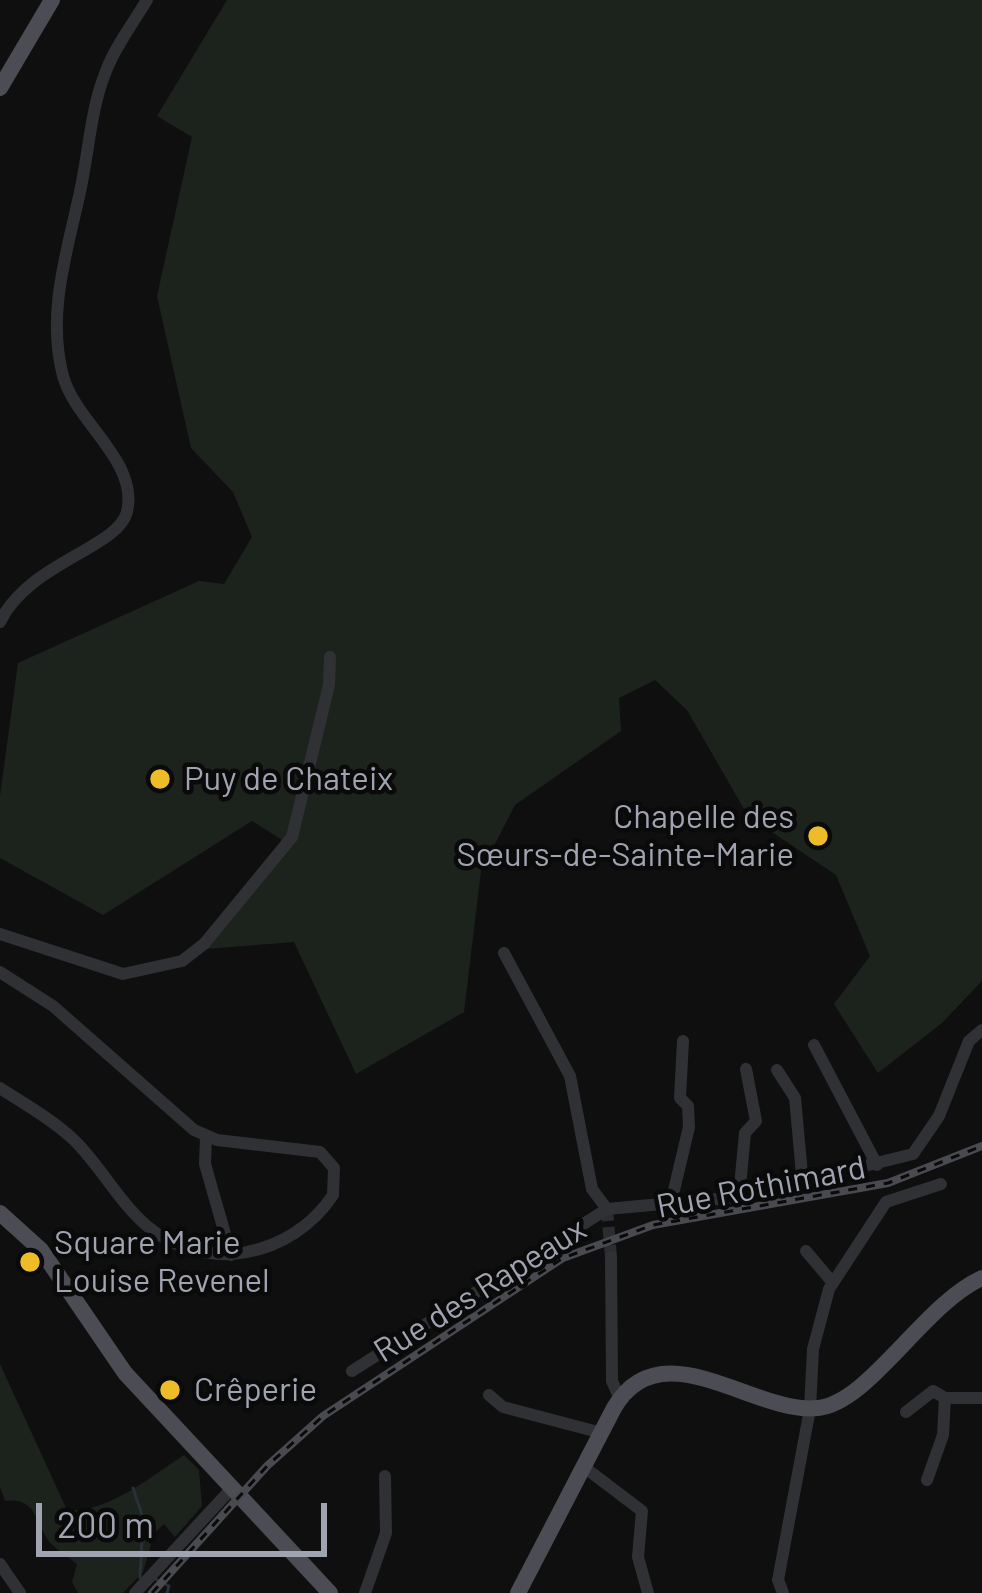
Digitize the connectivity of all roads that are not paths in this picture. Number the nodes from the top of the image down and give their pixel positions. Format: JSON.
{"nodes":[{"id":1,"x":52,"y":0,"type":"edge"},
{"id":2,"x":147,"y":0,"type":"edge"},
{"id":3,"x":0,"y":88,"type":"edge"},
{"id":4,"x":0,"y":622,"type":"edge"},
{"id":5,"x":330,"y":657,"type":"dead end"},
{"id":6,"x":0,"y":934,"type":"edge"},
{"id":7,"x":504,"y":953,"type":"dead end"},
{"id":8,"x":0,"y":972,"type":"edge"},
{"id":9,"x":982,"y":1030,"type":"edge"},
{"id":10,"x":682,"y":1041,"type":"dead end"},
{"id":11,"x":814,"y":1045,"type":"dead end"},
{"id":12,"x":746,"y":1069,"type":"dead end"},
{"id":13,"x":777,"y":1070,"type":"dead end"},
{"id":14,"x":0,"y":1088,"type":"edge"},
{"id":15,"x":206,"y":1136,"type":"junction"},
{"id":16,"x":877,"y":1165,"type":"junction"},
{"id":17,"x":940,"y":1184,"type":"dead end"},
{"id":18,"x":803,"y":1185,"type":"junction"},
{"id":19,"x":739,"y":1197,"type":"junction"},
{"id":20,"x":670,"y":1207,"type":"junction"},
{"id":21,"x":608,"y":1209,"type":"junction"},
{"id":22,"x":0,"y":1213,"type":"edge"},
{"id":23,"x":0,"y":1226,"type":"edge"},
{"id":24,"x":26,"y":1231,"type":"junction"},
{"id":25,"x":806,"y":1251,"type":"dead end"},
{"id":26,"x":231,"y":1255,"type":"junction"},
{"id":27,"x":611,"y":1257,"type":"tunnel mouth"},
{"id":28,"x":982,"y":1278,"type":"edge"},
{"id":29,"x":833,"y":1283,"type":"junction"},
{"id":30,"x":352,"y":1371,"type":"dead end"},
{"id":31,"x":489,"y":1395,"type":"dead end"},
{"id":32,"x":945,"y":1398,"type":"junction"},
{"id":33,"x":982,"y":1398,"type":"edge"},
{"id":34,"x":620,"y":1399,"type":"junction"},
{"id":35,"x":810,"y":1409,"type":"junction"},
{"id":36,"x":906,"y":1412,"type":"dead end"},
{"id":37,"x":602,"y":1433,"type":"junction"},
{"id":38,"x":584,"y":1467,"type":"junction"},
{"id":39,"x":385,"y":1476,"type":"dead end"},
{"id":40,"x":927,"y":1480,"type":"dead end"},
{"id":41,"x":228,"y":1484,"type":"junction"},
{"id":42,"x":0,"y":1564,"type":"edge"},
{"id":43,"x":20,"y":1593,"type":"edge"},
{"id":44,"x":135,"y":1593,"type":"edge"},
{"id":45,"x":330,"y":1593,"type":"edge"},
{"id":46,"x":365,"y":1593,"type":"edge"},
{"id":47,"x":518,"y":1593,"type":"edge"},
{"id":48,"x":648,"y":1593,"type":"edge"},
{"id":49,"x":783,"y":1593,"type":"edge"}],
"edges":[{"from":1,"to":3,"type":"main road"},
{"from":2,"to":4,"type":"street"},
{"from":5,"to":6,"type":"street"},
{"from":7,"to":21,"type":"street"},
{"from":8,"to":15,"type":"street"},
{"from":9,"to":16,"type":"street","name":"Rue Rothimard"},
{"from":10,"to":20,"type":"street"},
{"from":11,"to":16,"type":"street"},
{"from":12,"to":19,"type":"street"},
{"from":13,"to":18,"type":"street"},
{"from":14,"to":26,"type":"street"},
{"from":15,"to":26,"type":"street"},
{"from":15,"to":26,"type":"street"},
{"from":16,"to":18,"type":"street","name":"Rue Rothimard"},
{"from":17,"to":29,"type":"street"},
{"from":18,"to":19,"type":"street","name":"Rue Rothimard"},
{"from":19,"to":20,"type":"street","name":"Rue Rothimard"},
{"from":20,"to":21,"type":"street","name":"Rue Rothimard"},
{"from":21,"to":30,"type":"street","name":"Rue des Rapeaux"},
{"from":22,"to":24,"type":"main road"},
{"from":23,"to":24,"type":"main road"},
{"from":24,"to":41,"type":"main road"},
{"from":25,"to":29,"type":"street"},
{"from":27,"to":34,"type":"street","name":"Rue des Rapeaux"},
{"from":28,"to":35,"type":"main road"},
{"from":29,"to":35,"type":"street"},
{"from":31,"to":37,"type":"street"},
{"from":32,"to":33,"type":"street"},
{"from":32,"to":36,"type":"street"},
{"from":32,"to":40,"type":"street"},
{"from":34,"to":35,"type":"main road"},
{"from":34,"to":37,"type":"main road"},
{"from":35,"to":49,"type":"street"},
{"from":37,"to":38,"type":"main road"},
{"from":38,"to":47,"type":"main road"},
{"from":38,"to":48,"type":"street"},
{"from":39,"to":46,"type":"street"},
{"from":41,"to":44,"type":"street"},
{"from":41,"to":45,"type":"main road"},
{"from":42,"to":43,"type":"street"}]}
